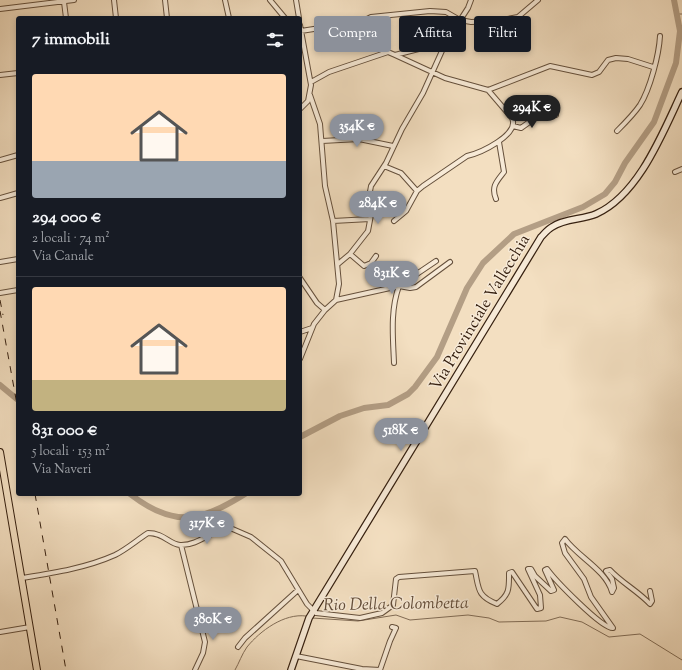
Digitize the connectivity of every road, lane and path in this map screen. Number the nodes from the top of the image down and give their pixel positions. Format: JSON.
{"nodes":[{"id":1,"x":74,"y":0,"type":"edge"},
{"id":2,"x":114,"y":0,"type":"edge"},
{"id":3,"x":165,"y":0,"type":"edge"},
{"id":4,"x":225,"y":0,"type":"edge"},
{"id":5,"x":270,"y":0,"type":"edge"},
{"id":6,"x":296,"y":0,"type":"edge"},
{"id":7,"x":471,"y":0,"type":"edge"},
{"id":8,"x":538,"y":0,"type":"edge"},
{"id":9,"x":67,"y":1,"type":"edge"},
{"id":10,"x":0,"y":9,"type":"edge"},
{"id":11,"x":66,"y":16,"type":"edge"},
{"id":12,"x":116,"y":16,"type":"edge"},
{"id":13,"x":167,"y":16,"type":"edge"},
{"id":14,"x":229,"y":16,"type":"edge"},
{"id":15,"x":283,"y":16,"type":"edge"},
{"id":16,"x":299,"y":16,"type":"edge"},
{"id":17,"x":381,"y":16,"type":"edge"},
{"id":18,"x":453,"y":16,"type":"edge"},
{"id":19,"x":462,"y":16,"type":"edge"},
{"id":20,"x":466,"y":21,"type":"edge"},
{"id":21,"x":314,"y":29,"type":"edge"},
{"id":22,"x":302,"y":31,"type":"edge"},
{"id":23,"x":302,"y":36,"type":"edge"},
{"id":24,"x":660,"y":36,"type":"dead end"},
{"id":25,"x":388,"y":52,"type":"joint"},
{"id":26,"x":404,"y":52,"type":"edge"},
{"id":27,"x":442,"y":52,"type":"edge"},
{"id":28,"x":395,"y":54,"type":"junction"},
{"id":29,"x":653,"y":67,"type":"junction"},
{"id":30,"x":433,"y":72,"type":"junction"},
{"id":31,"x":16,"y":73,"type":"edge"},
{"id":32,"x":0,"y":75,"type":"edge"},
{"id":33,"x":311,"y":82,"type":"junction"},
{"id":34,"x":488,"y":90,"type":"junction"},
{"id":35,"x":682,"y":92,"type":"edge"},
{"id":36,"x":310,"y":95,"type":"junction"},
{"id":37,"x":302,"y":107,"type":"edge"},
{"id":38,"x":556,"y":115,"type":"dead end"},
{"id":39,"x":513,"y":126,"type":"junction"},
{"id":40,"x":618,"y":131,"type":"dead end"},
{"id":41,"x":322,"y":140,"type":"junction"},
{"id":42,"x":499,"y":142,"type":"junction"},
{"id":43,"x":393,"y":146,"type":"junction"},
{"id":44,"x":16,"y":156,"type":"edge"},
{"id":45,"x":0,"y":160,"type":"edge"},
{"id":46,"x":384,"y":166,"type":"junction"},
{"id":47,"x":682,"y":170,"type":"edge"},
{"id":48,"x":675,"y":172,"type":"dead end"},
{"id":49,"x":417,"y":191,"type":"junction"},
{"id":50,"x":16,"y":194,"type":"edge"},
{"id":51,"x":0,"y":198,"type":"edge"},
{"id":52,"x":496,"y":199,"type":"dead end"},
{"id":53,"x":370,"y":218,"type":"junction"},
{"id":54,"x":333,"y":221,"type":"junction"},
{"id":55,"x":394,"y":221,"type":"dead end"},
{"id":56,"x":350,"y":254,"type":"junction"},
{"id":57,"x":376,"y":256,"type":"dead end"},
{"id":58,"x":16,"y":259,"type":"edge"},
{"id":59,"x":436,"y":261,"type":"dead end"},
{"id":60,"x":0,"y":262,"type":"edge"},
{"id":61,"x":450,"y":262,"type":"dead end"},
{"id":62,"x":338,"y":264,"type":"junction"},
{"id":63,"x":302,"y":281,"type":"edge"},
{"id":64,"x":399,"y":286,"type":"junction"},
{"id":65,"x":16,"y":290,"type":"edge"},
{"id":66,"x":0,"y":293,"type":"edge"},
{"id":67,"x":336,"y":300,"type":"junction"},
{"id":68,"x":325,"y":310,"type":"junction"},
{"id":69,"x":312,"y":328,"type":"junction"},
{"id":70,"x":302,"y":331,"type":"edge"},
{"id":71,"x":302,"y":354,"type":"edge"},
{"id":72,"x":394,"y":363,"type":"dead end"},
{"id":73,"x":0,"y":456,"type":"edge"},
{"id":74,"x":181,"y":545,"type":"junction"},
{"id":75,"x":22,"y":578,"type":"junction"},
{"id":76,"x":298,"y":590,"type":"junction"},
{"id":77,"x":650,"y":591,"type":"dead end"},
{"id":78,"x":313,"y":612,"type":"junction"},
{"id":79,"x":30,"y":627,"type":"junction"},
{"id":80,"x":392,"y":627,"type":"dead end"},
{"id":81,"x":0,"y":632,"type":"edge"},
{"id":82,"x":238,"y":647,"type":"dead end"},
{"id":83,"x":296,"y":656,"type":"junction"},
{"id":84,"x":351,"y":668,"type":"edge"},
{"id":85,"x":37,"y":670,"type":"edge"},
{"id":86,"x":195,"y":670,"type":"edge"},
{"id":87,"x":291,"y":670,"type":"edge"}],
"edges":[{"from":1,"to":9,"type":"street"},
{"from":2,"to":12,"type":"street"},
{"from":3,"to":13,"type":"street"},
{"from":4,"to":14,"type":"street"},
{"from":5,"to":15,"type":"street"},
{"from":6,"to":16,"type":"street"},
{"from":7,"to":19,"type":"street"},
{"from":8,"to":20,"type":"street"},
{"from":9,"to":10,"type":"street"},
{"from":9,"to":11,"type":"street"},
{"from":17,"to":18,"type":"street"},
{"from":21,"to":22,"type":"street"},
{"from":23,"to":33,"type":"street"},
{"from":24,"to":29,"type":"street"},
{"from":25,"to":28,"type":"street"},
{"from":25,"to":33,"type":"street"},
{"from":26,"to":28,"type":"street"},
{"from":27,"to":30,"type":"street"},
{"from":28,"to":30,"type":"street"},
{"from":29,"to":34,"type":"street"},
{"from":29,"to":40,"type":"street"},
{"from":30,"to":34,"type":"street"},
{"from":30,"to":43,"type":"street"},
{"from":31,"to":32,"type":"street"},
{"from":33,"to":36,"type":"street"},
{"from":34,"to":39,"type":"street"},
{"from":35,"to":78,"type":"main road","name":"Via Provinciale Vallecchia"},
{"from":36,"to":37,"type":"street"},
{"from":36,"to":41,"type":"street"},
{"from":38,"to":39,"type":"street"},
{"from":39,"to":42,"type":"street"},
{"from":41,"to":43,"type":"street"},
{"from":41,"to":54,"type":"street"},
{"from":42,"to":49,"type":"street"},
{"from":42,"to":52,"type":"street"},
{"from":43,"to":46,"type":"street"},
{"from":44,"to":45,"type":"street"},
{"from":46,"to":49,"type":"street"},
{"from":46,"to":53,"type":"street"},
{"from":47,"to":48,"type":"street"},
{"from":49,"to":55,"type":"street"},
{"from":50,"to":51,"type":"street"},
{"from":53,"to":54,"type":"street"},
{"from":53,"to":56,"type":"street"},
{"from":54,"to":62,"type":"street"},
{"from":56,"to":57,"type":"street"},
{"from":56,"to":62,"type":"street"},
{"from":58,"to":60,"type":"street"},
{"from":59,"to":64,"type":"street"},
{"from":61,"to":64,"type":"street"},
{"from":62,"to":67,"type":"street"},
{"from":63,"to":68,"type":"street"},
{"from":64,"to":67,"type":"street"},
{"from":64,"to":72,"type":"street"},
{"from":65,"to":66,"type":"street"},
{"from":67,"to":68,"type":"street"},
{"from":68,"to":69,"type":"street"},
{"from":69,"to":70,"type":"street"},
{"from":69,"to":71,"type":"street"},
{"from":73,"to":75,"type":"main road"},
{"from":74,"to":75,"type":"street"},
{"from":74,"to":76,"type":"street"},
{"from":74,"to":86,"type":"street"},
{"from":75,"to":79,"type":"main road"},
{"from":76,"to":78,"type":"street"},
{"from":76,"to":82,"type":"street"},
{"from":77,"to":78,"type":"street"},
{"from":78,"to":83,"type":"main road","name":"Via Provinciale Vallecchia"},
{"from":79,"to":81,"type":"street"},
{"from":79,"to":85,"type":"main road"},
{"from":80,"to":84,"type":"street"},
{"from":83,"to":84,"type":"street"},
{"from":83,"to":87,"type":"main road","name":"Via Provinciale Vallecchia"}]}
